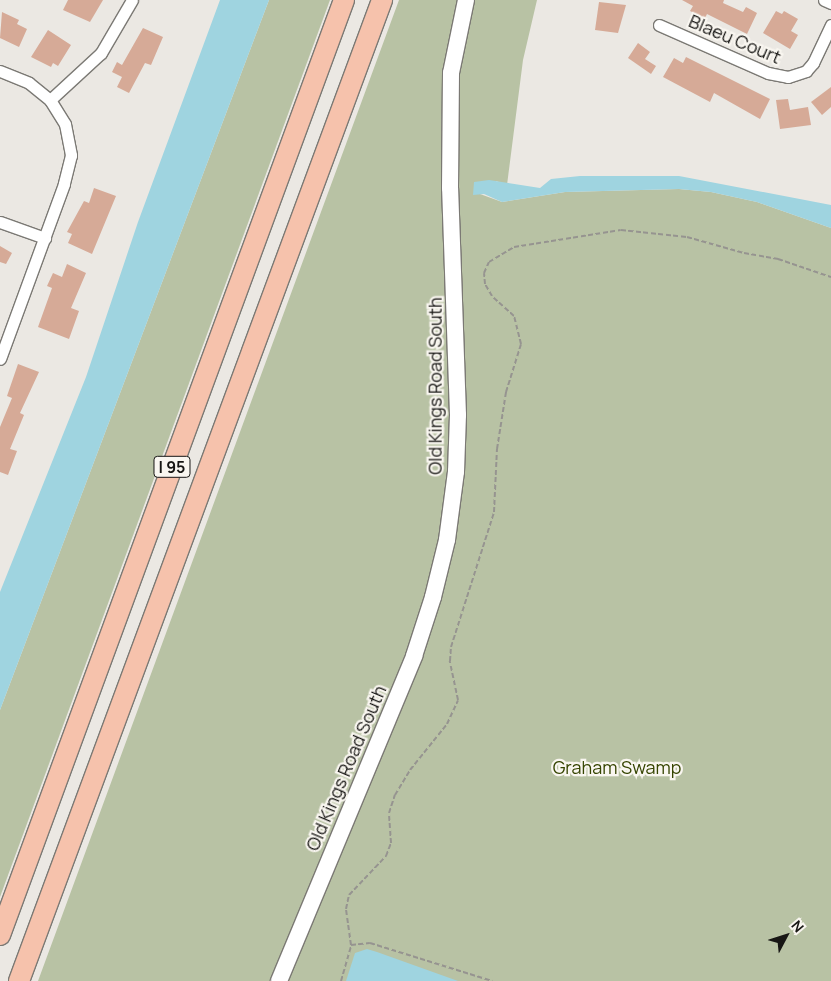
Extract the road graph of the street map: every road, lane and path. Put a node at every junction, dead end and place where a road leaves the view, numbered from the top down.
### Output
1 (132, 0) edge
2 (344, 0) edge
3 (382, 0) edge
4 (466, 0) edge
5 (824, 0) edge
6 (831, 3) edge
7 (659, 25) dead end
8 (831, 25) edge
9 (0, 71) edge
10 (50, 100) junction
11 (0, 222) edge
12 (45, 238) junction
13 (831, 277) edge
14 (0, 360) edge
15 (0, 934) edge
16 (351, 945) junction
17 (19, 981) edge
18 (279, 981) edge
19 (341, 981) edge
20 (492, 981) edge

1 - 10 street
2 - 15 highway, I 95
3 - 17 highway, I 95
4 - 18 street, Old Kings Road South
5 - 6 street
7 - 8 street, Blaeu Court
9 - 10 street
10 - 12 street
11 - 12 street
12 - 14 street
13 - 16 path
16 - 19 path
16 - 20 path

